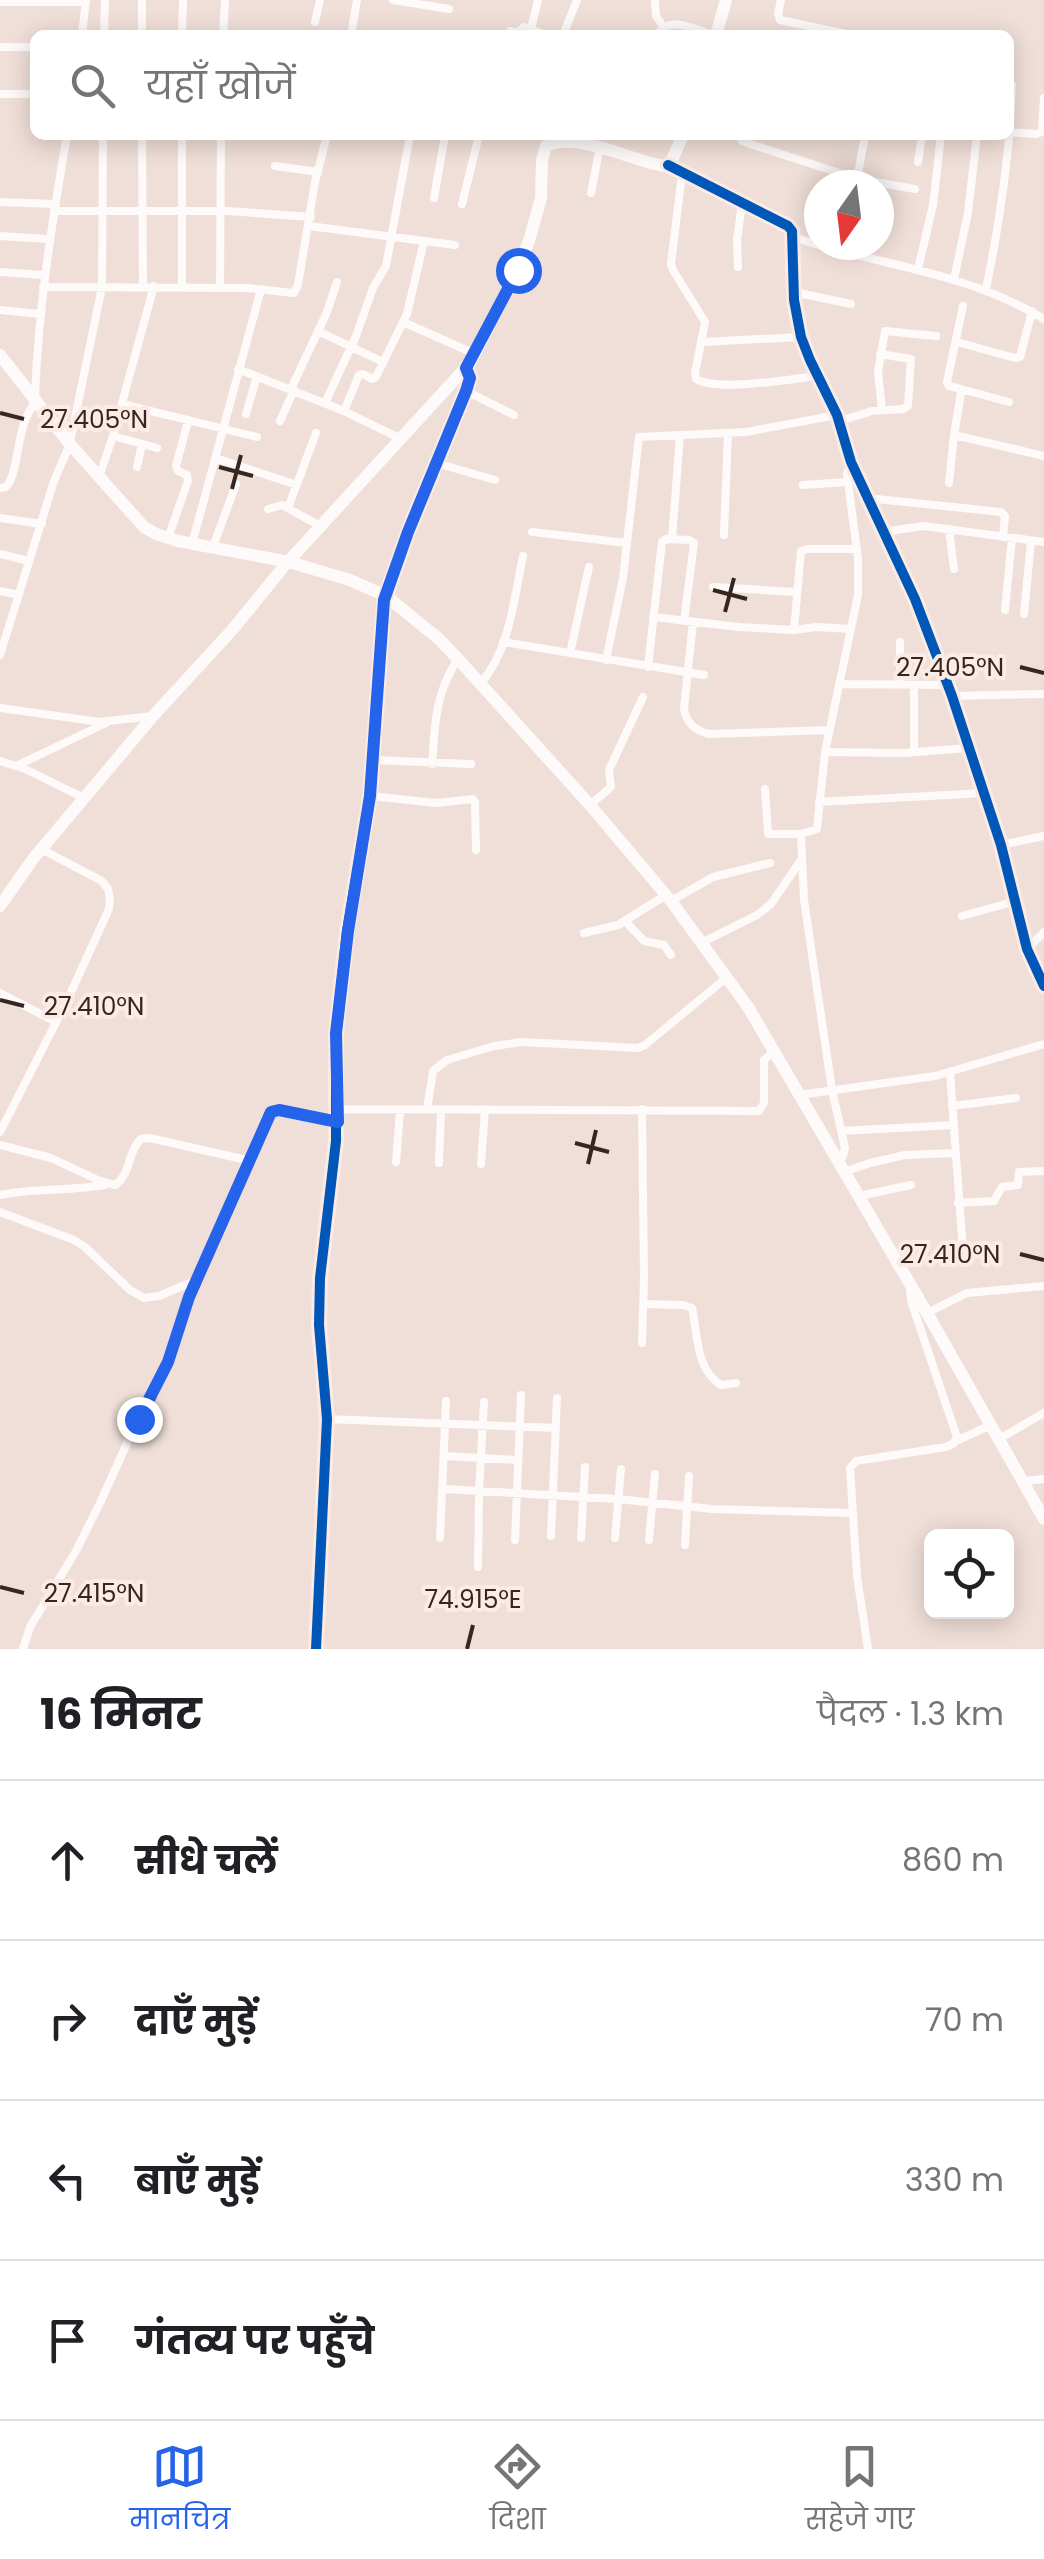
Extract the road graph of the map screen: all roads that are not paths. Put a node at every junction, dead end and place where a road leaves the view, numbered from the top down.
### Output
1 (104, 0) edge
2 (142, 0) edge
3 (182, 0) edge
4 (226, 0) edge
5 (320, 0) edge
6 (357, 0) edge
7 (393, 0) edge
8 (538, 0) edge
9 (577, 0) edge
10 (655, 0) edge
11 (726, 0) edge
12 (781, 0) edge
13 (86, 1) edge
14 (0, 2) edge
15 (449, 8) dead end
16 (315, 22) dead end
17 (663, 26) junction
18 (531, 28) junction
19 (83, 30) edge
20 (104, 30) edge
21 (142, 30) edge
22 (182, 30) edge
23 (224, 30) edge
24 (352, 30) edge
25 (520, 30) edge
26 (535, 30) edge
27 (565, 30) edge
28 (660, 30) edge
29 (696, 30) edge
30 (717, 30) edge
31 (827, 30) edge
32 (30, 47) edge
33 (0, 48) edge
34 (0, 94) edge
35 (30, 94) edge
36 (1044, 98) edge
37 (1014, 132) edge
38 (65, 140) edge
39 (104, 140) edge
40 (142, 140) edge
41 (182, 140) edge
42 (221, 140) edge
43 (325, 140) edge
44 (409, 140) edge
45 (444, 140) edge
46 (478, 140) edge
47 (546, 140) edge
48 (680, 140) edge
49 (742, 140) edge
50 (864, 140) edge
51 (921, 140) edge
52 (940, 140) edge
53 (976, 140) edge
54 (1009, 140) edge
55 (600, 147) junction
56 (918, 162) dead end
57 (668, 165) junction
58 (275, 166) dead end
59 (823, 170) edge
60 (859, 170) edge
61 (318, 172) junction
62 (682, 174) junction
63 (894, 186) edge
64 (915, 188) dead end
65 (592, 193) dead end
66 (434, 198) dead end
67 (0, 202) edge
68 (462, 204) dead end
69 (742, 204) junction
70 (54, 208) junction
71 (104, 210) junction
72 (142, 210) junction
73 (181, 210) junction
74 (222, 211) junction
75 (310, 221) junction
76 (0, 236) edge
77 (392, 236) junction
78 (793, 237) junction
79 (49, 239) junction
80 (804, 240) edge
81 (424, 241) junction
82 (455, 246) dead end
83 (883, 260) edge
84 (738, 267) dead end
85 (918, 270) junction
86 (0, 272) edge
87 (44, 275) junction
88 (954, 279) junction
89 (337, 282) dead end
90 (143, 286) junction
91 (154, 286) junction
92 (182, 286) junction
93 (42, 287) junction
94 (102, 287) junction
95 (220, 288) junction
96 (262, 289) junction
97 (986, 289) junction
98 (794, 292) junction
99 (851, 304) dead end
100 (963, 306) dead end
101 (0, 310) edge
102 (1032, 311) junction
103 (40, 314) junction
104 (1044, 319) edge
105 (404, 322) junction
106 (318, 331) junction
107 (936, 336) dead end
108 (801, 337) junction
109 (702, 342) junction
110 (957, 342) junction
111 (351, 346) junction
112 (475, 354) junction
113 (880, 354) junction
114 (0, 356) edge
115 (383, 362) junction
116 (0, 367) edge
117 (238, 368) junction
118 (466, 368) junction
119 (257, 376) junction
120 (817, 376) junction
121 (448, 388) junction
122 (292, 389) junction
123 (960, 389) junction
124 (465, 395) junction
125 (1009, 402) dead end
126 (325, 403) junction
127 (33, 404) junction
128 (122, 404) junction
129 (882, 410) junction
130 (344, 411) junction
131 (246, 414) dead end
132 (514, 415) dead end
133 (838, 418) junction
134 (188, 421) junction
135 (280, 421) dead end
136 (223, 430) junction
137 (316, 433) dead end
138 (728, 433) junction
139 (954, 434) junction
140 (113, 436) junction
141 (680, 436) junction
142 (257, 438) dead end
143 (401, 440) junction
144 (142, 444) junction
145 (68, 447) junction
146 (157, 448) dead end
147 (1044, 456) edge
148 (215, 458) junction
149 (851, 462) junction
150 (436, 463) junction
151 (137, 467) dead end
152 (98, 478) junction
153 (495, 480) dead end
154 (848, 482) junction
155 (236, 484) dead end
156 (803, 484) dead end
157 (949, 484) dead end
158 (297, 486) junction
159 (0, 488) edge
160 (867, 498) junction
161 (288, 508) junction
162 (268, 509) dead end
163 (0, 518) edge
164 (42, 524) junction
165 (322, 526) junction
166 (949, 529) junction
167 (532, 532) dead end
168 (883, 532) junction
169 (724, 535) dead end
170 (168, 538) junction
171 (672, 538) junction
172 (1008, 538) junction
173 (1032, 541) junction
174 (1044, 542) edge
175 (627, 543) junction
176 (192, 544) junction
177 (214, 548) junction
178 (858, 549) junction
179 (0, 554) edge
180 (523, 556) dead end
181 (30, 561) junction
182 (287, 564) junction
183 (589, 567) dead end
184 (954, 569) dead end
185 (712, 587) dead end
186 (0, 591) edge
187 (797, 592) junction
188 (19, 596) junction
189 (389, 601) junction
190 (1005, 610) dead end
191 (1024, 614) dead end
192 (653, 617) junction
193 (688, 622) junction
194 (851, 629) junction
195 (794, 630) junction
196 (503, 642) junction
197 (900, 642) dead end
198 (570, 654) junction
199 (0, 655) edge
200 (458, 659) junction
201 (606, 660) junction
202 (648, 667) junction
203 (688, 674) junction
204 (704, 675) dead end
205 (481, 683) junction
206 (839, 684) junction
207 (900, 684) junction
208 (914, 685) junction
209 (947, 685) junction
210 (1044, 694) edge
211 (952, 696) junction
212 (643, 697) dead end
213 (0, 708) edge
214 (154, 716) junction
215 (110, 722) junction
216 (830, 730) junction
217 (968, 748) junction
218 (825, 752) junction
219 (914, 752) junction
220 (372, 760) junction
221 (0, 761) edge
222 (432, 764) junction
223 (471, 764) dead end
224 (16, 766) junction
225 (764, 789) dead end
226 (982, 792) junction
227 (370, 796) junction
228 (84, 798) junction
229 (819, 802) junction
230 (590, 805) junction
231 (801, 834) junction
232 (1044, 836) edge
233 (1001, 845) junction
234 (41, 849) junction
235 (476, 850) dead end
236 (801, 860) junction
237 (770, 862) dead end
238 (668, 898) junction
239 (1016, 901) junction
240 (0, 906) edge
241 (962, 916) dead end
242 (625, 921) junction
243 (1044, 932) edge
244 (584, 934) dead end
245 (701, 944) junction
246 (1026, 949) junction
247 (672, 955) dead end
248 (1040, 970) edge
249 (726, 978) junction
250 (1044, 986) edge
251 (0, 993) edge
252 (56, 1022) junction
253 (1044, 1044) edge
254 (774, 1051) junction
255 (950, 1072) junction
256 (832, 1090) junction
257 (799, 1095) junction
258 (1016, 1098) dead end
259 (952, 1106) junction
260 (337, 1109) junction
261 (427, 1109) junction
262 (484, 1109) junction
263 (642, 1109) junction
264 (400, 1110) junction
265 (441, 1110) junction
266 (338, 1122) junction
267 (954, 1125) junction
268 (841, 1131) junction
269 (0, 1132) edge
270 (0, 1145) edge
271 (955, 1152) junction
272 (251, 1161) junction
273 (396, 1162) dead end
274 (440, 1163) dead end
275 (481, 1164) dead end
276 (841, 1167) junction
277 (1044, 1171) edge
278 (110, 1184) junction
279 (911, 1185) dead end
280 (0, 1194) edge
281 (859, 1196) junction
282 (958, 1203) junction
283 (0, 1212) edge
284 (964, 1252) dead end
285 (196, 1280) junction
286 (911, 1285) junction
287 (1044, 1286) edge
288 (644, 1304) junction
289 (927, 1313) junction
290 (642, 1343) dead end
291 (736, 1382) dead end
292 (521, 1396) dead end
293 (557, 1398) dead end
294 (446, 1401) dead end
295 (484, 1402) dead end
296 (1044, 1413) edge
297 (327, 1419) junction
298 (445, 1423) junction
299 (482, 1426) junction
300 (520, 1426) junction
301 (991, 1426) junction
302 (556, 1428) junction
303 (998, 1439) junction
304 (956, 1441) junction
305 (444, 1456) junction
306 (481, 1458) junction
307 (518, 1460) junction
308 (585, 1467) dead end
309 (621, 1469) dead end
310 (655, 1474) dead end
311 (690, 1476) dead end
312 (1044, 1479) edge
313 (1022, 1481) junction
314 (444, 1490) junction
315 (479, 1492) junction
316 (517, 1493) junction
317 (553, 1495) junction
318 (583, 1496) junction
319 (618, 1499) junction
320 (652, 1502) junction
321 (688, 1506) junction
322 (852, 1513) junction
323 (1044, 1519) edge
324 (551, 1536) dead end
325 (440, 1538) dead end
326 (581, 1538) dead end
327 (615, 1538) dead end
328 (516, 1540) dead end
329 (649, 1540) dead end
330 (685, 1546) dead end
331 (478, 1567) dead end
332 (23, 1649) edge
333 (316, 1649) edge
334 (868, 1649) edge

1 - 20 street
2 - 21 street
3 - 22 street
4 - 23 street
5 - 16 street
6 - 24 street
7 - 15 street
8 - 18 street
9 - 27 street
10 - 17 street
11 - 30 main road
12 - 31 street
13 - 14 street
13 - 19 street
17 - 28 street
17 - 29 street
18 - 25 street
18 - 26 street
32 - 33 street
34 - 35 street
36 - 37 street
38 - 70 street
39 - 71 street
40 - 72 street
41 - 73 street
42 - 74 street
43 - 61 street
44 - 77 street
45 - 66 street
46 - 68 street
47 - 55 main road
47 - 112 main road
48 - 57 main road
49 - 59 street
50 - 60 street
51 - 56 street
52 - 85 street
53 - 88 street
54 - 97 street
55 - 57 main road
55 - 65 street
57 - 62 street
58 - 61 street
61 - 75 street
62 - 69 street
62 - 109 street
63 - 64 street
67 - 70 street
69 - 78 street
69 - 84 street
70 - 71 street
70 - 79 street
71 - 72 street
71 - 94 street
72 - 73 street
72 - 90 street
73 - 74 street
73 - 92 street
74 - 75 street
74 - 95 street
75 - 77 street
75 - 96 street
76 - 79 street
77 - 81 street
77 - 111 street
78 - 80 street
78 - 98 street
79 - 87 street
81 - 82 street
81 - 105 street
83 - 85 street
85 - 88 street
86 - 87 street
87 - 93 street
88 - 97 street
89 - 106 street
90 - 91 street
90 - 94 street
91 - 92 street
91 - 128 street
92 - 95 street
93 - 94 street
93 - 103 street
94 - 145 street
95 - 96 street
96 - 117 street
97 - 102 street
98 - 99 street
98 - 108 street
100 - 110 street
101 - 103 street
102 - 104 street
102 - 110 street
103 - 127 street
105 - 112 street
105 - 115 street
106 - 111 street
106 - 122 street
107 - 113 street
108 - 109 street
108 - 120 street
109 - 120 street
110 - 123 street
111 - 115 street
111 - 126 street
112 - 118 main road
113 - 129 street
113 - 129 street
114 - 127 main road
115 - 130 street
116 - 127 main road
117 - 119 street
117 - 136 street
118 - 121 main road
118 - 124 street
119 - 122 street
119 - 131 street
120 - 133 street
121 - 124 main road
121 - 143 main road
122 - 126 street
122 - 135 street
123 - 125 street
123 - 139 street
124 - 132 street
124 - 150 street
126 - 130 street
127 - 145 main road
127 - 159 street
128 - 134 street
128 - 140 street
129 - 133 street
130 - 143 street
133 - 138 street
133 - 149 street
134 - 136 street
134 - 170 street
136 - 142 street
136 - 148 street
137 - 158 street
138 - 141 street
138 - 169 street
139 - 147 street
139 - 157 street
140 - 144 street
140 - 152 street
141 - 171 street
141 - 175 street
143 - 165 main road
144 - 146 street
144 - 151 street
145 - 152 main road
145 - 164 street
145 - 182 main road
148 - 158 street
148 - 176 street
149 - 154 street
149 - 160 street
150 - 153 street
150 - 189 street
152 - 170 main road
154 - 156 street
154 - 178 street
155 - 177 street
158 - 161 street
160 - 168 street
160 - 172 street
161 - 162 street
161 - 165 street
163 - 164 street
164 - 181 street
165 - 182 main road
166 - 168 street
166 - 172 street
166 - 184 street
167 - 175 street
168 - 209 street
170 - 176 main road
171 - 192 street
171 - 193 street
172 - 173 street
172 - 190 street
173 - 174 street
173 - 191 street
175 - 201 street
176 - 177 main road
177 - 182 main road
178 - 187 street
178 - 194 street
179 - 181 street
180 - 196 street
181 - 188 street
182 - 189 main road
182 - 214 main road
183 - 198 street
185 - 187 street
186 - 188 street
187 - 195 street
188 - 199 street
189 - 200 main road
189 - 220 street
192 - 193 street
192 - 202 street
193 - 195 street
193 - 203 street
194 - 195 street
194 - 206 street
196 - 198 street
196 - 205 street
197 - 207 street
198 - 201 street
200 - 205 main road
200 - 222 street
201 - 202 street
202 - 203 street
203 - 204 street
203 - 216 street
205 - 230 main road
206 - 207 street
206 - 216 street
207 - 208 street
208 - 209 street
208 - 219 street
209 - 211 street
210 - 211 street
211 - 217 street
212 - 230 street
213 - 215 street
214 - 215 street
214 - 228 main road
215 - 224 street
216 - 218 street
217 - 219 street
217 - 226 street
218 - 219 street
218 - 229 street
220 - 222 street
220 - 227 street
221 - 224 street
222 - 223 street
224 - 228 street
225 - 231 street
226 - 229 street
226 - 233 street
227 - 235 street
227 - 260 street
228 - 234 main road
229 - 231 street
230 - 238 main road
231 - 236 street
232 - 233 street
233 - 239 street
234 - 240 main road
234 - 252 street
236 - 245 street
236 - 256 street
237 - 238 street
238 - 242 street
238 - 245 main road
239 - 241 street
239 - 246 street
242 - 244 street
242 - 247 street
243 - 246 street
245 - 249 main road
246 - 248 street
248 - 250 street
249 - 254 main road
249 - 261 street
251 - 252 street
252 - 269 street
253 - 255 street
254 - 257 main road
254 - 263 street
255 - 256 street
255 - 259 street
256 - 257 street
256 - 268 street
257 - 276 main road
258 - 259 street
259 - 267 street
260 - 264 street
260 - 266 street
261 - 264 street
261 - 265 street
262 - 263 street
262 - 265 street
262 - 275 street
263 - 288 street
264 - 273 street
265 - 274 street
266 - 272 street
266 - 297 street
267 - 268 street
267 - 271 street
268 - 276 street
270 - 278 street
271 - 276 street
271 - 282 street
272 - 278 street
272 - 285 street
276 - 281 main road
277 - 282 street
278 - 280 street
279 - 281 street
281 - 286 main road
282 - 284 street
283 - 285 street
285 - 332 street
286 - 289 main road
286 - 304 street
287 - 289 street
288 - 290 street
288 - 291 street
289 - 301 main road
292 - 300 street
293 - 302 street
294 - 298 street
295 - 299 street
296 - 303 street
297 - 298 street
297 - 333 street
298 - 299 street
298 - 305 street
299 - 300 street
299 - 306 street
300 - 302 street
300 - 307 street
301 - 303 main road
301 - 304 street
302 - 317 street
303 - 313 main road
304 - 322 street
305 - 306 street
305 - 314 street
306 - 307 street
306 - 315 street
307 - 316 street
308 - 318 street
309 - 319 street
310 - 320 street
311 - 321 street
312 - 313 street
313 - 323 main road
314 - 315 street
314 - 325 street
315 - 316 street
315 - 331 street
316 - 317 street
316 - 328 street
317 - 318 street
317 - 324 street
318 - 319 street
318 - 326 street
319 - 320 street
319 - 327 street
320 - 321 street
320 - 329 street
321 - 322 street
321 - 330 street
322 - 334 street

